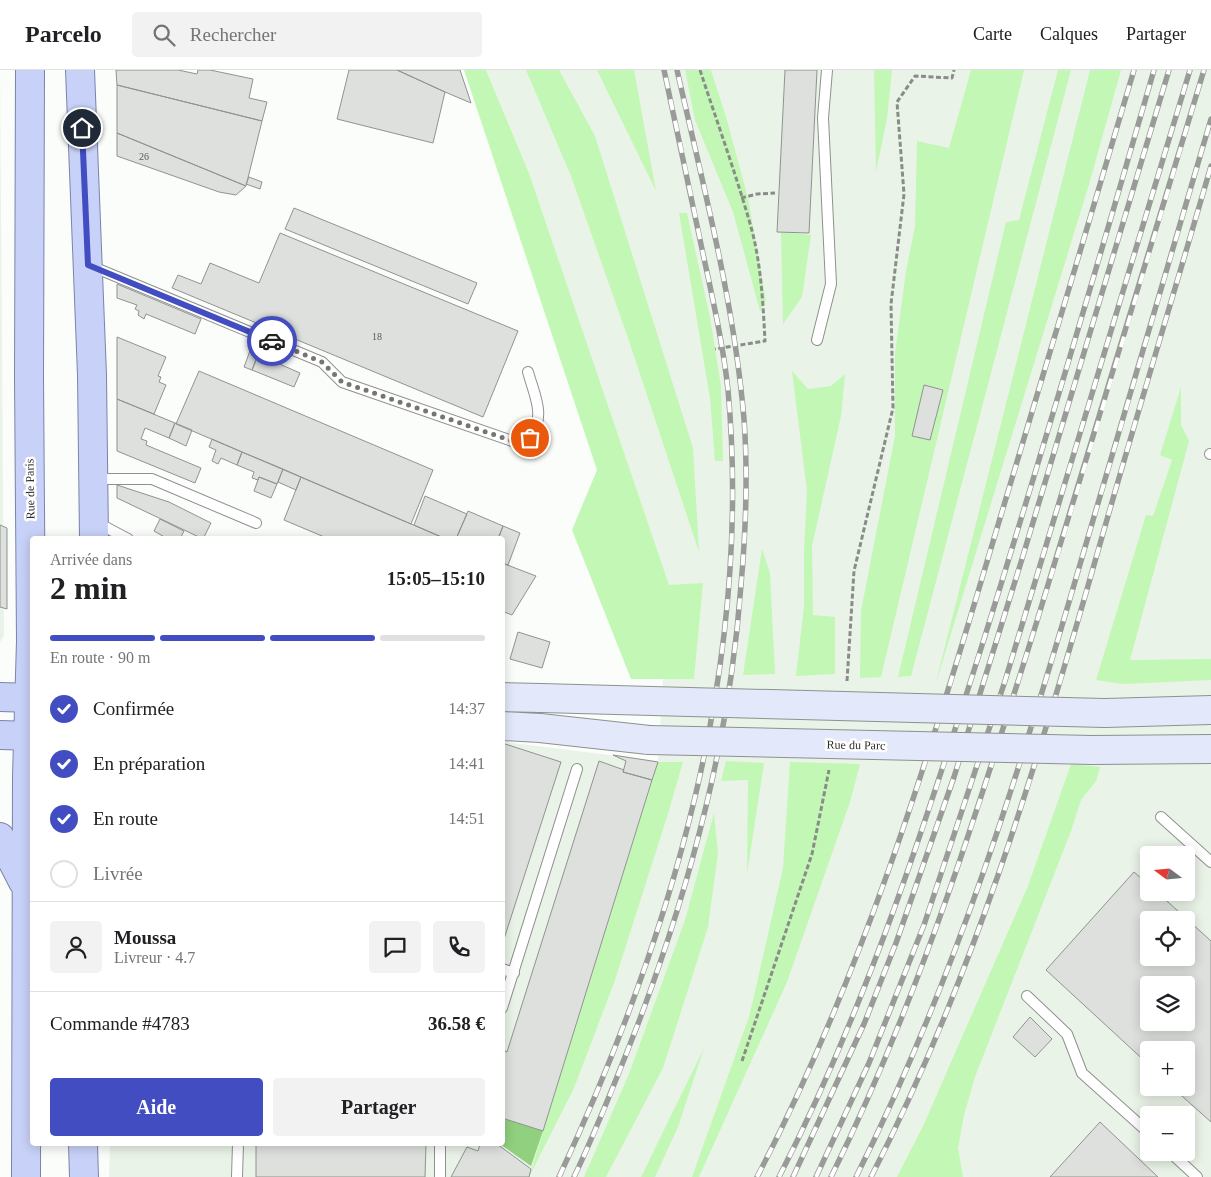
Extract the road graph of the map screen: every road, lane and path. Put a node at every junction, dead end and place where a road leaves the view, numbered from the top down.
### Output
1 (30, 70) edge
2 (80, 70) edge
3 (700, 70) edge
4 (827, 70) edge
5 (954, 70) edge
6 (775, 192) dead end
7 (741, 198) junction
8 (88, 265) junction
9 (817, 340) dead end
10 (715, 349) dead end
11 (528, 372) dead end
12 (93, 479) junction
13 (256, 523) dead end
14 (94, 534) edge
15 (108, 536) edge
16 (30, 553) edge
17 (846, 690) dead end
18 (0, 697) edge
19 (505, 697) edge
20 (30, 698) edge
21 (1211, 710) edge
22 (505, 726) edge
23 (0, 735) edge
24 (30, 736) edge
25 (1211, 748) edge
26 (830, 767) dead end
27 (577, 769) dead end
28 (1161, 818) dead end
29 (0, 837) edge
30 (1211, 862) edge
31 (26, 889) junction
32 (505, 970) edge
33 (514, 973) junction
34 (1027, 996) dead end
35 (505, 999) edge
36 (742, 1061) dead end
37 (1140, 1125) edge
38 (84, 1146) edge
39 (238, 1146) edge
40 (440, 1146) edge
41 (1180, 1161) edge
42 (26, 1177) edge
43 (84, 1177) edge
44 (237, 1177) edge
45 (440, 1177) edge
46 (1197, 1177) edge

1 - 16 main road, Rue de Paris
2 - 8 main road
3 - 7 path
4 - 9 lane
5 - 17 path
6 - 7 path
7 - 10 path
8 - 11 lane
8 - 12 main road
12 - 13 lane
12 - 14 main road
14 - 15 lane
18 - 20 main road
19 - 21 main road, bridge
22 - 25 main road, Rue du Parc, bridge
23 - 24 main road
24 - 31 main road, Rue de Paris
26 - 36 path
27 - 33 lane
28 - 30 lane
29 - 31 main road
31 - 42 main road, Rue de Paris
32 - 33 lane
33 - 35 lane
34 - 37 lane
38 - 43 main road
39 - 44 lane
40 - 45 lane
41 - 46 lane

